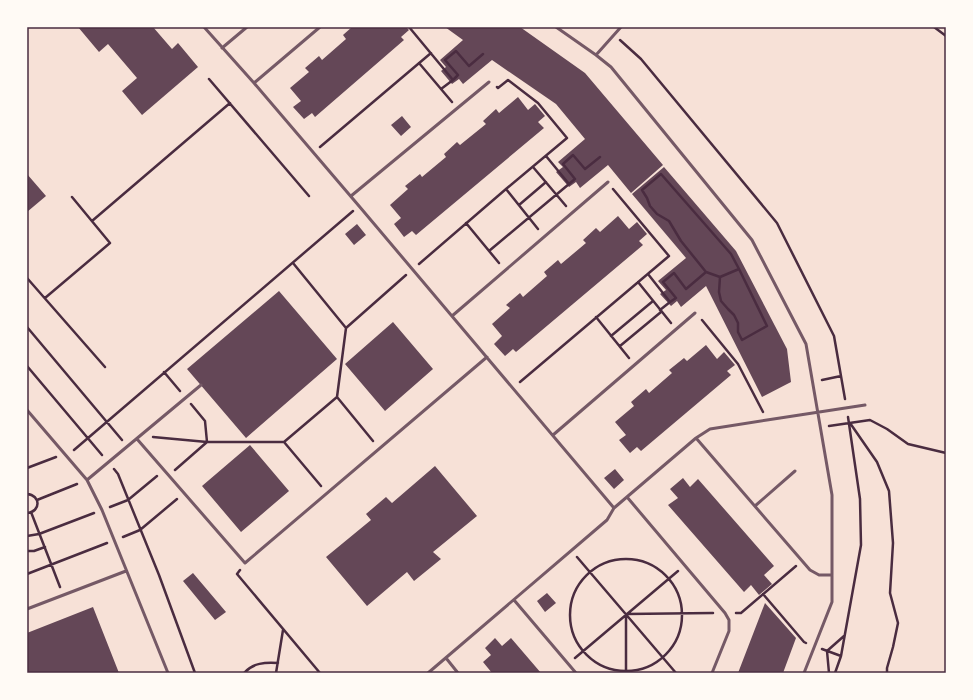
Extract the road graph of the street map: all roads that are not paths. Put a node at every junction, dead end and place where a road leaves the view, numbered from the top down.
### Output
1 (204, 27) edge
2 (247, 27) edge
3 (320, 27) edge
4 (556, 27) edge
5 (621, 27) edge
6 (222, 48) junction
7 (596, 55) junction
8 (489, 82) road end
9 (254, 83) junction
10 (608, 182) road end
11 (351, 196) junction
12 (695, 313) road end
13 (452, 316) junction
14 (487, 357) junction
15 (201, 385) dead end
16 (865, 405) dead end
17 (27, 410) edge
18 (818, 412) junction
19 (553, 435) junction
20 (696, 438) junction
21 (137, 439) junction
22 (795, 471) dead end
23 (87, 480) junction
24 (627, 497) junction
25 (754, 506) junction
26 (614, 508) junction
27 (126, 570) junction
28 (832, 575) junction
29 (514, 600) junction
30 (27, 609) edge
31 (446, 658) junction
32 (168, 673) edge
33 (428, 673) edge
34 (458, 673) edge
35 (576, 673) edge
36 (712, 673) edge
37 (804, 673) edge

1 - 6 lane
2 - 6 lane
3 - 9 lane
4 - 7 lane
5 - 7 lane
6 - 9 lane
7 - 18 lane
8 - 11 lane
9 - 11 lane
10 - 13 lane
11 - 13 lane
12 - 19 lane
13 - 14 lane
14 - 19 lane
14 - 21 lane
15 - 21 lane
16 - 18 lane
17 - 23 lane
18 - 20 lane
18 - 28 lane
19 - 26 lane
20 - 24 lane
20 - 25 lane
21 - 23 lane
22 - 25 lane
23 - 27 lane
24 - 26 lane
24 - 36 lane
25 - 28 lane
26 - 29 lane
27 - 30 lane
27 - 32 lane
28 - 37 lane
29 - 31 lane
29 - 35 lane
31 - 33 lane
31 - 34 lane

